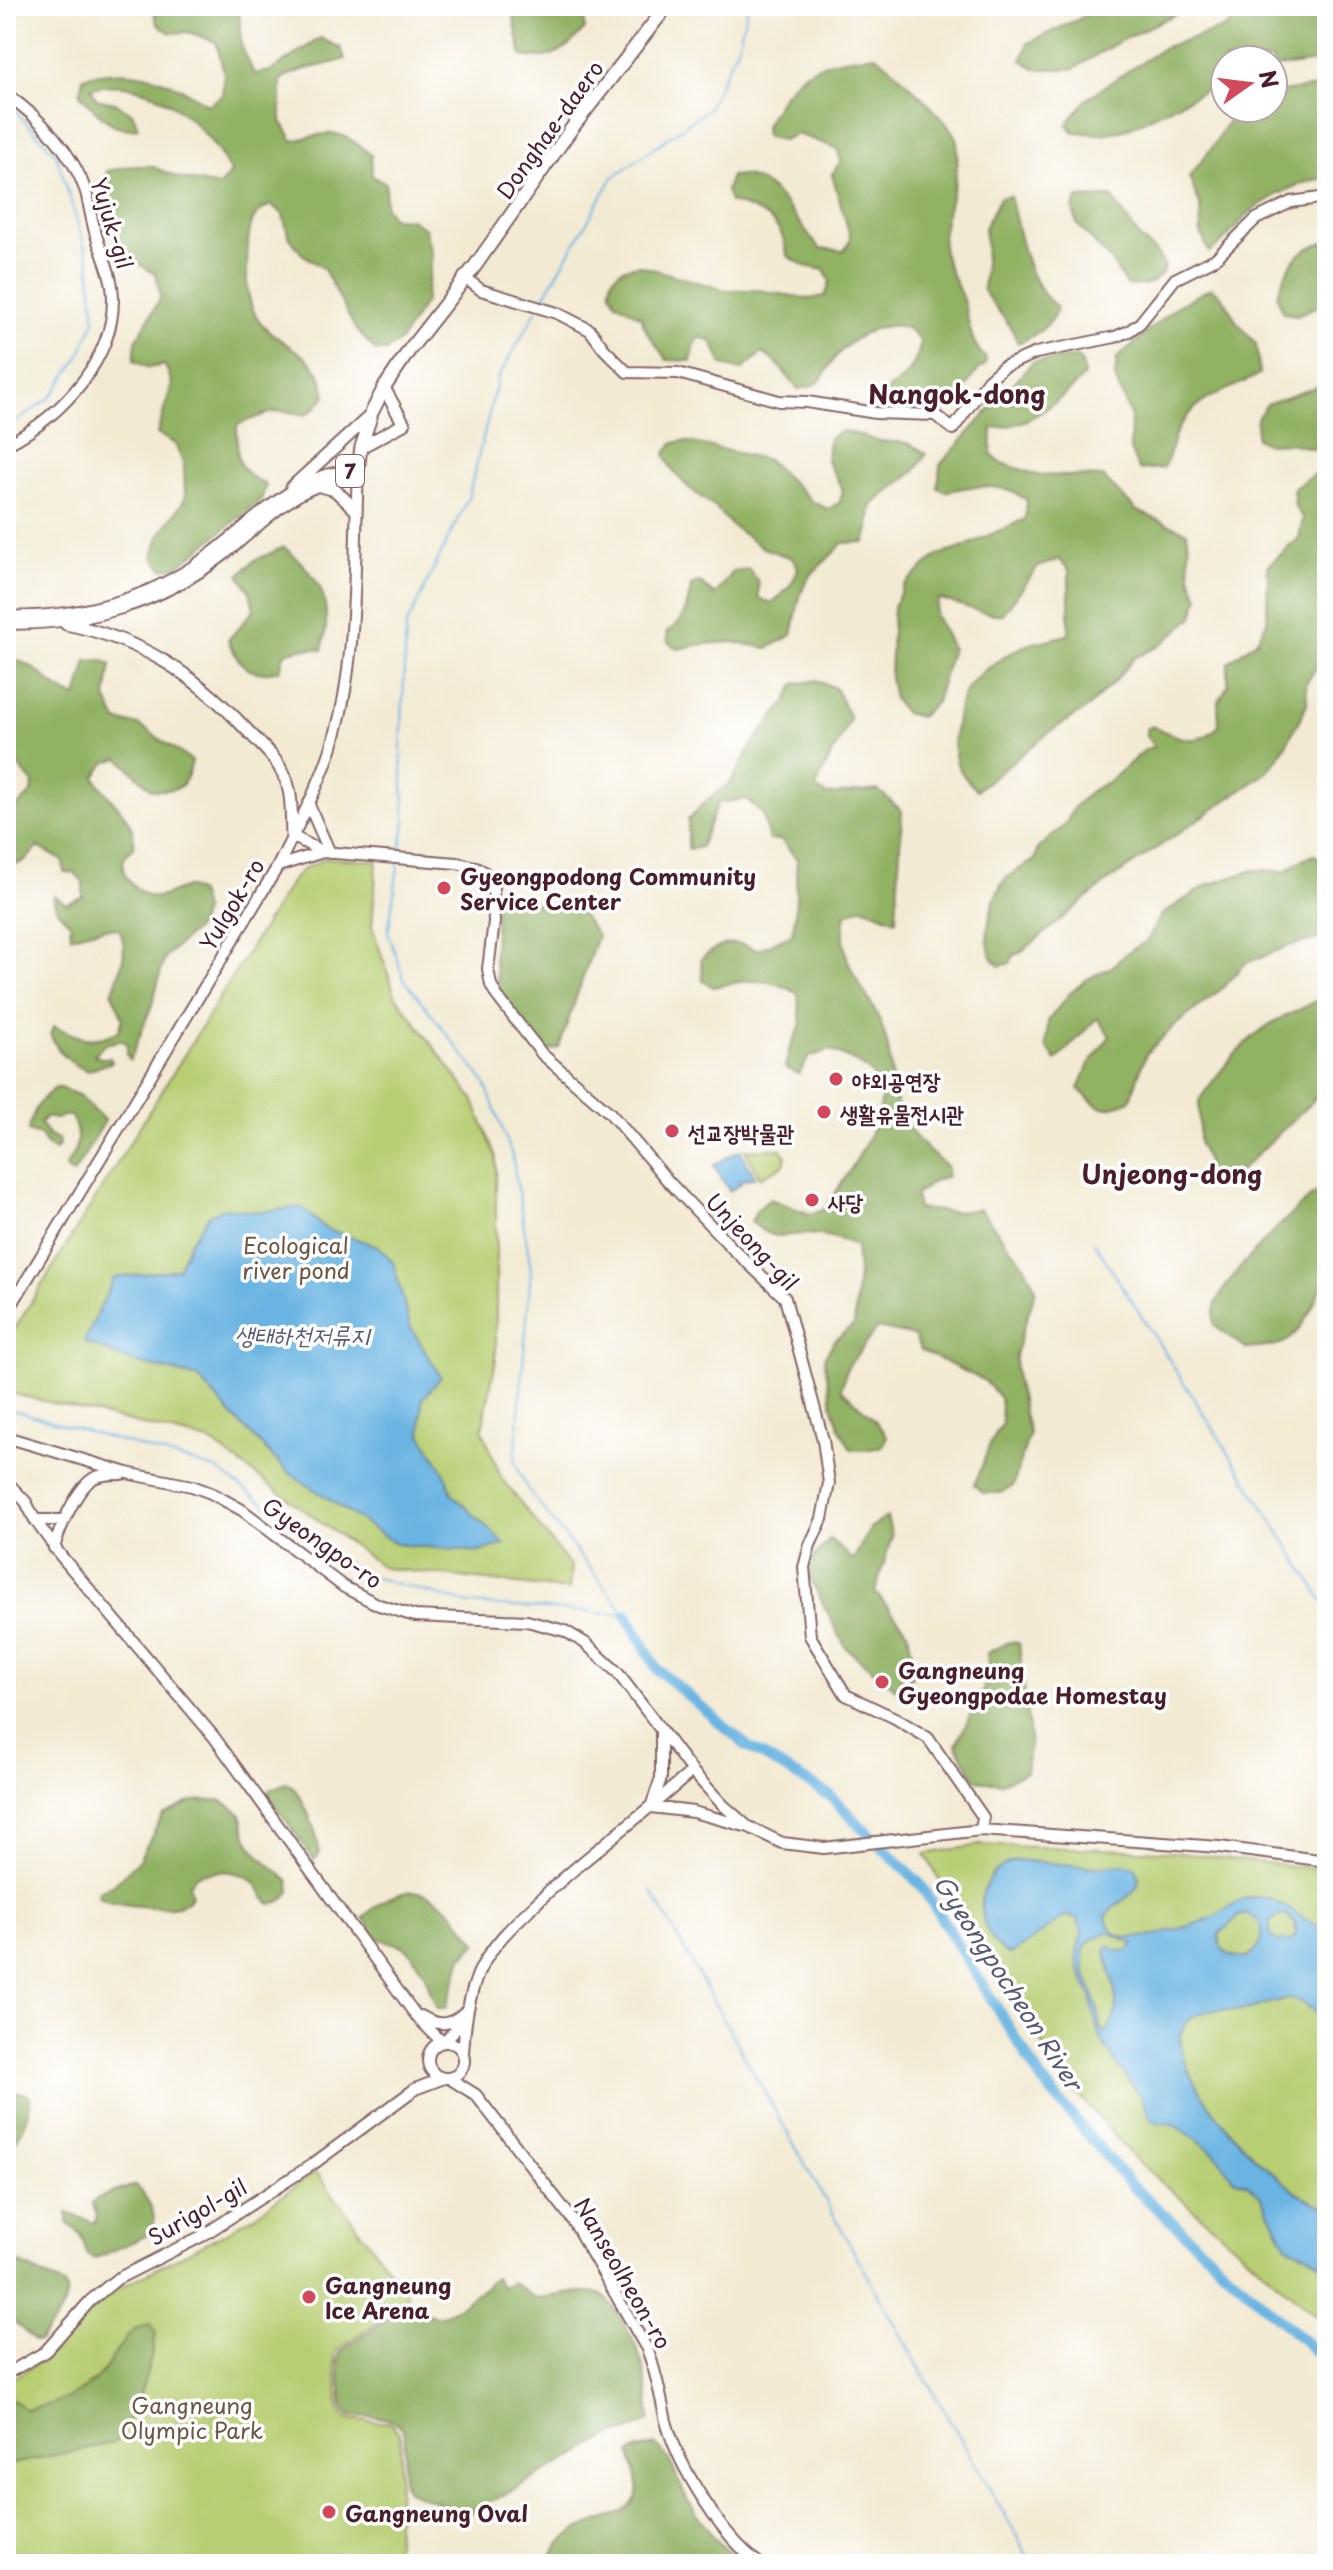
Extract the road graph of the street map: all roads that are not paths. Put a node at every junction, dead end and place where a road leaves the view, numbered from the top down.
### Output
1 (656, 6) edge
2 (667, 6) edge
3 (6, 94) edge
4 (1327, 197) edge
5 (464, 277) junction
6 (384, 388) junction
7 (372, 414) junction
8 (6, 445) edge
9 (361, 447) junction
10 (355, 471) junction
11 (315, 486) junction
12 (270, 508) junction
13 (356, 510) junction
14 (6, 617) edge
15 (53, 622) junction
16 (6, 623) edge
17 (309, 805) junction
18 (292, 836) junction
19 (327, 853) junction
20 (278, 866) junction
21 (6, 1314) edge
22 (7, 1436) edge
23 (131, 1474) junction
24 (6, 1481) edge
25 (35, 1520) junction
26 (65, 1520) junction
27 (54, 1548) junction
28 (661, 1729) junction
29 (692, 1771) junction
30 (651, 1807) junction
31 (747, 1826) junction
32 (981, 1830) junction
33 (1327, 1861) edge
34 (414, 2014) junction
35 (466, 2014) junction
36 (444, 2041) junction
37 (429, 2053) junction
38 (464, 2057) junction
39 (429, 2065) junction
40 (446, 2078) junction
41 (415, 2089) junction
42 (476, 2095) junction
43 (6, 2374) edge
44 (760, 2564) edge

1 - 5 highway, Donghae-daero / 7
2 - 5 highway, Donghae-daero / 7
3 - 8 street, Yujuk-gil
4 - 5 street
5 - 6 highway, Donghae-daero / 7
6 - 7 highway, Donghae-daero / 7
6 - 9 main road
7 - 9 main road, Donghae-daero / 7
7 - 12 main road, 7
9 - 10 main road, Donghae-daero / 7
10 - 11 main road, 7
10 - 12 main road, 7
10 - 13 street, Yulgok-ro
11 - 13 main road
11 - 15 main road, 7
12 - 14 main road, 7
13 - 17 street, Yulgok-ro
15 - 16 main road, 7
15 - 18 main road
17 - 18 street, Yulgok-ro
17 - 19 street
18 - 19 street, Unjeong-gil
18 - 20 street, Yulgok-ro
19 - 20 street
19 - 32 street, Unjeong-gil
20 - 21 street, Yulgok-ro
22 - 23 street, Gyeongpo-ro
23 - 26 street
23 - 28 street, Gyeongpo-ro
24 - 25 street
25 - 26 street
25 - 27 street
26 - 27 street
27 - 34 street
28 - 29 street, Gyeongpo-ro
28 - 30 street
29 - 30 street
29 - 31 street, Gyeongpo-ro
30 - 31 street
30 - 35 street
31 - 32 street, Gyeongpo-ro
32 - 33 street, Gyeongpo-ro
34 - 35 street
34 - 36 street
34 - 37 street
35 - 36 street
35 - 38 street
36 - 37 street
36 - 38 street
37 - 39 street
38 - 40 street
38 - 42 street, Nanseolheon-ro
39 - 40 street
39 - 41 street, Surigol-gil
40 - 41 street, Surigol-gil
40 - 42 street, Nanseolheon-ro
41 - 43 street, Surigol-gil
42 - 44 street, Nanseolheon-ro

